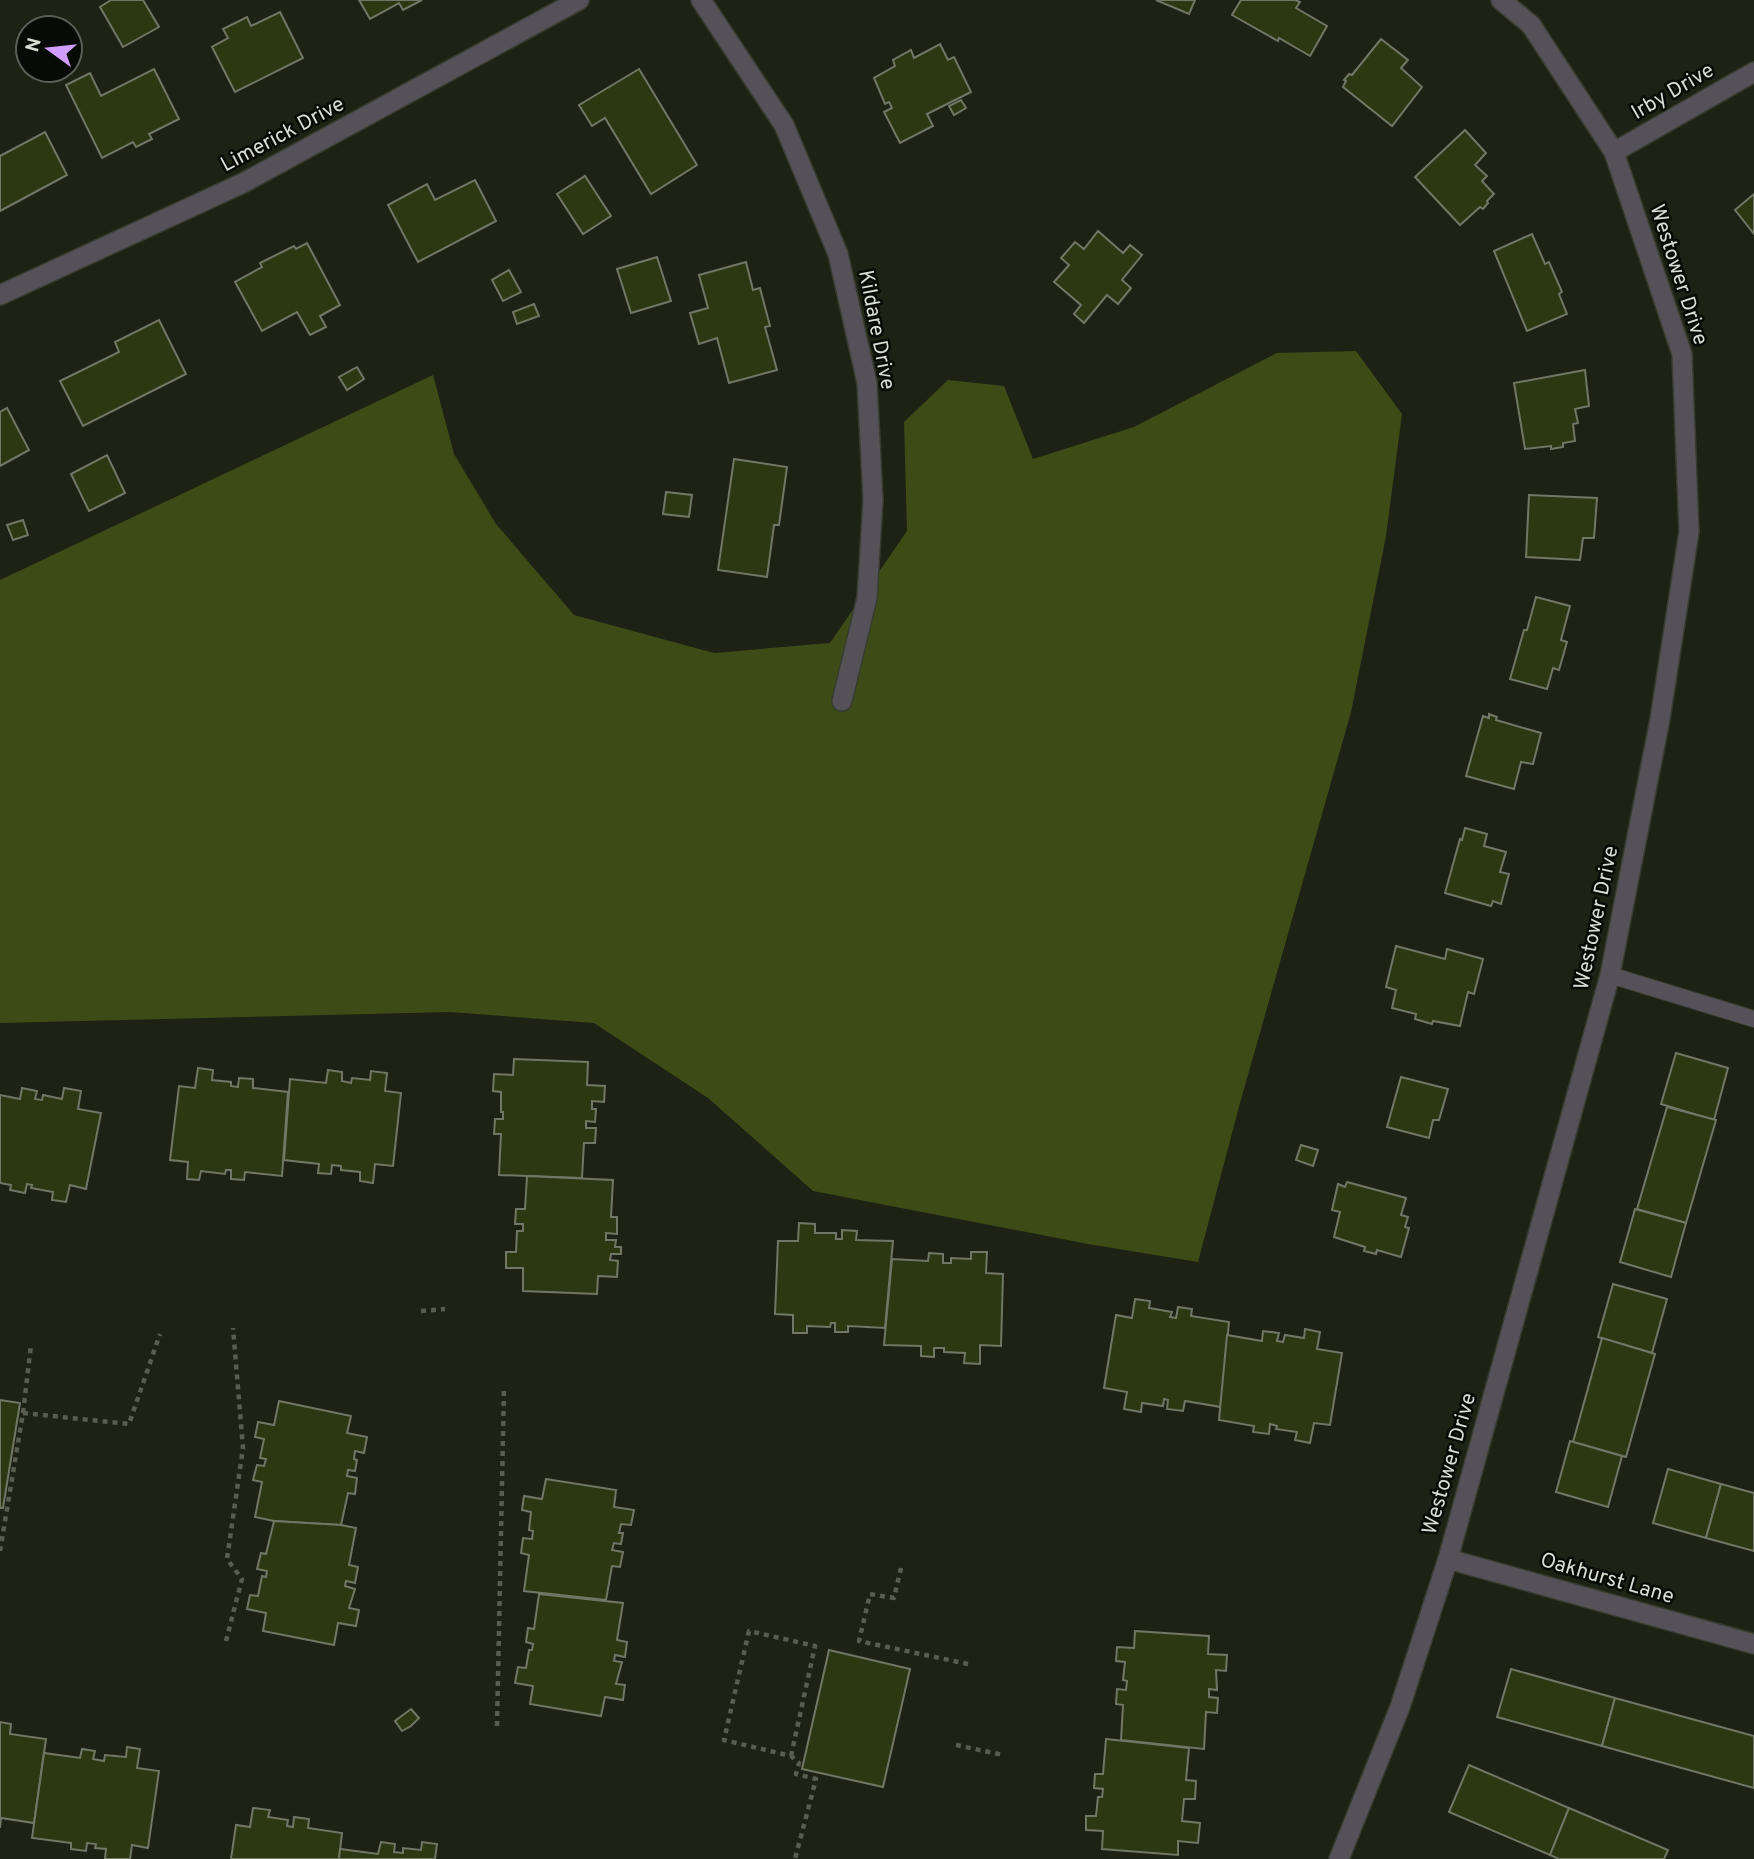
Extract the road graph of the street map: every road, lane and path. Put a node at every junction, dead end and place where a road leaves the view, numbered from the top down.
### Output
1 (579, 0) edge
2 (701, 0) edge
3 (1501, 0) edge
4 (1754, 72) edge
5 (1614, 152) junction
6 (0, 295) edge
7 (842, 701) dead end
8 (1610, 975) junction
9 (1754, 1019) edge
10 (445, 1310) dead end
11 (421, 1311) dead end
12 (233, 1328) dead end
13 (160, 1334) dead end
14 (31, 1345) dead end
15 (504, 1388) dead end
16 (23, 1413) junction
17 (0, 1551) edge
18 (1448, 1559) junction
19 (901, 1568) dead end
20 (226, 1641) dead end
21 (1754, 1644) edge
22 (968, 1664) dead end
23 (497, 1726) dead end
24 (956, 1745) dead end
25 (1003, 1755) dead end
26 (791, 1756) junction
27 (796, 1859) edge
28 (1339, 1859) edge

1 - 6 street, Limerick Drive
2 - 7 street, Kildare Drive
3 - 5 street, Westower Drive
4 - 5 street, Irby Drive
5 - 8 street, Westower Drive
8 - 9 lane
8 - 18 street, Westower Drive
10 - 11 path
12 - 20 path
13 - 16 path
14 - 16 path
15 - 23 path
16 - 17 path
18 - 21 street, Oakhurst Lane
18 - 28 street, Westower Drive
19 - 22 path
24 - 25 path
26 - 26 path
26 - 27 path

